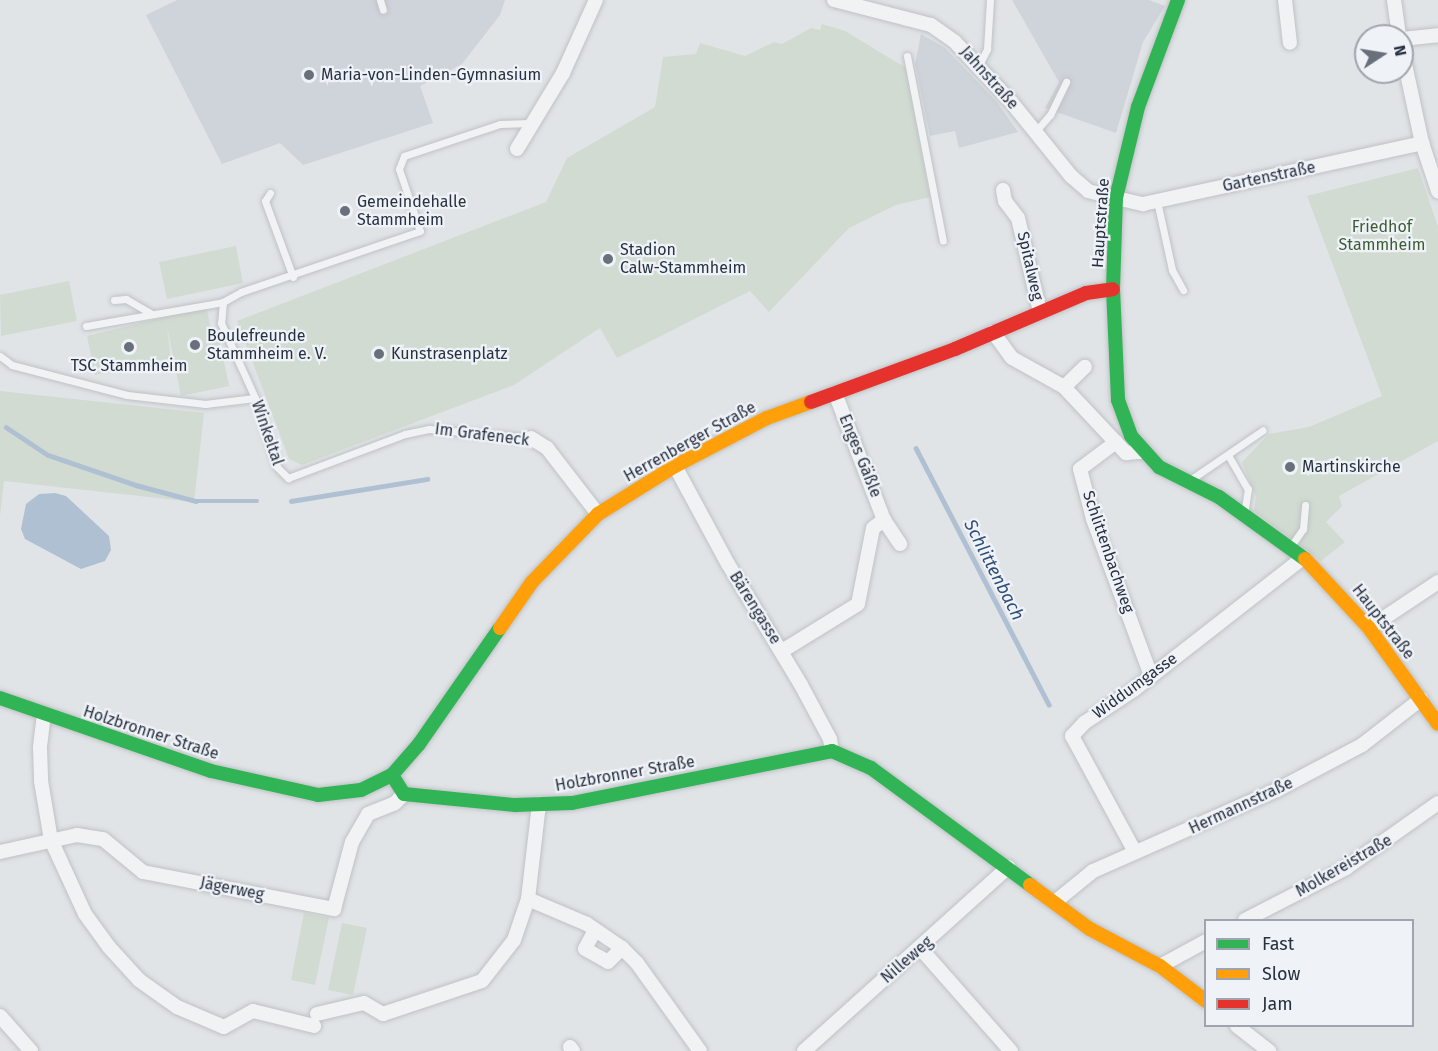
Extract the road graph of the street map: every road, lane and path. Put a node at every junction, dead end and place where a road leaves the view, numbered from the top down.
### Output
1 (380, 0) edge
2 (596, 0) edge
3 (834, 0) edge
4 (990, 0) edge
5 (1285, 0) edge
6 (1394, 0) edge
7 (1176, 1) edge
8 (383, 10) dead end
9 (1398, 24) edge
10 (1438, 35) edge
11 (1414, 37) edge
12 (1290, 43) dead end
13 (907, 56) dead end
14 (979, 65) junction
15 (1066, 82) dead end
16 (1409, 84) edge
17 (530, 123) junction
18 (1035, 132) junction
19 (1422, 143) junction
20 (517, 149) dead end
21 (1003, 190) dead end
22 (1438, 191) edge
23 (270, 193) dead end
24 (1116, 198) junction
25 (1156, 201) junction
26 (943, 241) dead end
27 (293, 277) junction
28 (1113, 289) junction
29 (1183, 290) dead end
30 (114, 300) dead end
31 (223, 302) junction
32 (1040, 312) junction
33 (150, 313) junction
34 (86, 326) dead end
35 (993, 332) junction
36 (0, 356) edge
37 (1085, 367) dead end
38 (1064, 387) junction
39 (835, 393) junction
40 (255, 398) junction
41 (1263, 430) dead end
42 (405, 434) joint
43 (531, 438) joint
44 (1116, 442) junction
45 (1142, 452) junction
46 (1228, 455) junction
47 (675, 466) junction
48 (1188, 482) junction
49 (1305, 504) dead end
50 (1244, 513) junction
51 (598, 514) junction
52 (884, 520) junction
53 (900, 544) dead end
54 (1291, 547) junction
55 (1304, 556) junction
56 (1438, 582) edge
57 (1369, 628) junction
58 (782, 651) junction
59 (1151, 676) junction
60 (0, 698) edge
61 (1421, 699) junction
62 (44, 714) junction
63 (1438, 724) edge
64 (832, 751) junction
65 (392, 775) junction
66 (404, 794) junction
67 (1438, 803) edge
68 (539, 804) junction
69 (51, 840) junction
70 (0, 852) edge
71 (1135, 852) junction
72 (1008, 867) junction
73 (528, 899) junction
74 (1055, 902) junction
75 (1249, 919) edge
76 (595, 930) junction
77 (1204, 942) edge
78 (622, 948) junction
79 (921, 949) junction
80 (1160, 966) junction
81 (1204, 999) edge
82 (0, 1016) edge
83 (1238, 1027) edge
84 (31, 1051) edge
85 (700, 1051) edge
86 (804, 1051) edge
87 (1011, 1051) edge
88 (1269, 1051) edge

1 - 8 lane
2 - 17 street
3 - 14 street, Jahnstraße
4 - 14 lane
5 - 12 street
6 - 9 street
7 - 24 street, Hauptstraße
10 - 11 street
13 - 26 lane
14 - 18 street, Jahnstraße
15 - 18 lane
16 - 19 street
17 - 20 street
17 - 27 lane
18 - 24 street, Jahnstraße
19 - 22 street
19 - 25 street, Gartenstraße
21 - 32 street, Spitalweg
23 - 27 lane
24 - 25 street, Gartenstraße
24 - 28 street, Hauptstraße
25 - 29 lane
27 - 31 lane
28 - 32 street, Herrenberger Straße
28 - 45 street, Hauptstraße
30 - 33 lane
31 - 33 lane
31 - 40 lane, Winkeltal
32 - 35 street, Herrenberger Straße
33 - 34 lane
35 - 38 street, Hauptstraße
35 - 39 street, Herrenberger Straße
36 - 40 lane
37 - 38 street
38 - 44 street, Hauptstraße
39 - 47 street, Herrenberger Straße
39 - 52 street, Enges Gäßle
40 - 42 lane, Winkeltal
41 - 46 lane
42 - 43 lane, Im Grafeneck
43 - 51 street, Im Grafeneck
44 - 45 street, Hauptstraße
44 - 59 street, Schlittenbachweg
45 - 48 street, Hauptstraße
46 - 48 lane
46 - 50 lane
47 - 51 street, Herrenberger Straße
47 - 58 street, Bärengasse
48 - 50 street, Hauptstraße
49 - 54 lane
50 - 54 street, Hauptstraße
51 - 65 street, Herrenberger Straße
52 - 53 street, Enges Gäßle
52 - 58 street, Enges Gäßle
54 - 55 street, Hauptstraße
55 - 57 street, Hauptstraße
55 - 59 street, Widdumgasse
56 - 57 street
57 - 61 street, Hauptstraße
58 - 64 street, Bärengasse
59 - 71 street, Widdumgasse
60 - 62 street, Holzbronner Straße
61 - 63 street, Hauptstraße
61 - 71 street, Hermannstraße
62 - 65 street, Holzbronner Straße
62 - 69 street
64 - 68 street, Holzbronner Straße
64 - 72 street
65 - 66 street
66 - 68 street, Holzbronner Straße
66 - 69 street, Jägerweg
67 - 75 street, Molkereistraße
68 - 73 street
69 - 70 street, Jägerweg
69 - 73 street
71 - 74 street, Hermannstraße
72 - 74 street
72 - 79 street, Nilleweg
73 - 76 street
74 - 80 street
76 - 78 street
76 - 78 street
77 - 80 street
78 - 85 street
79 - 86 street, Nilleweg
79 - 87 street
80 - 81 street
82 - 84 street
83 - 88 street

